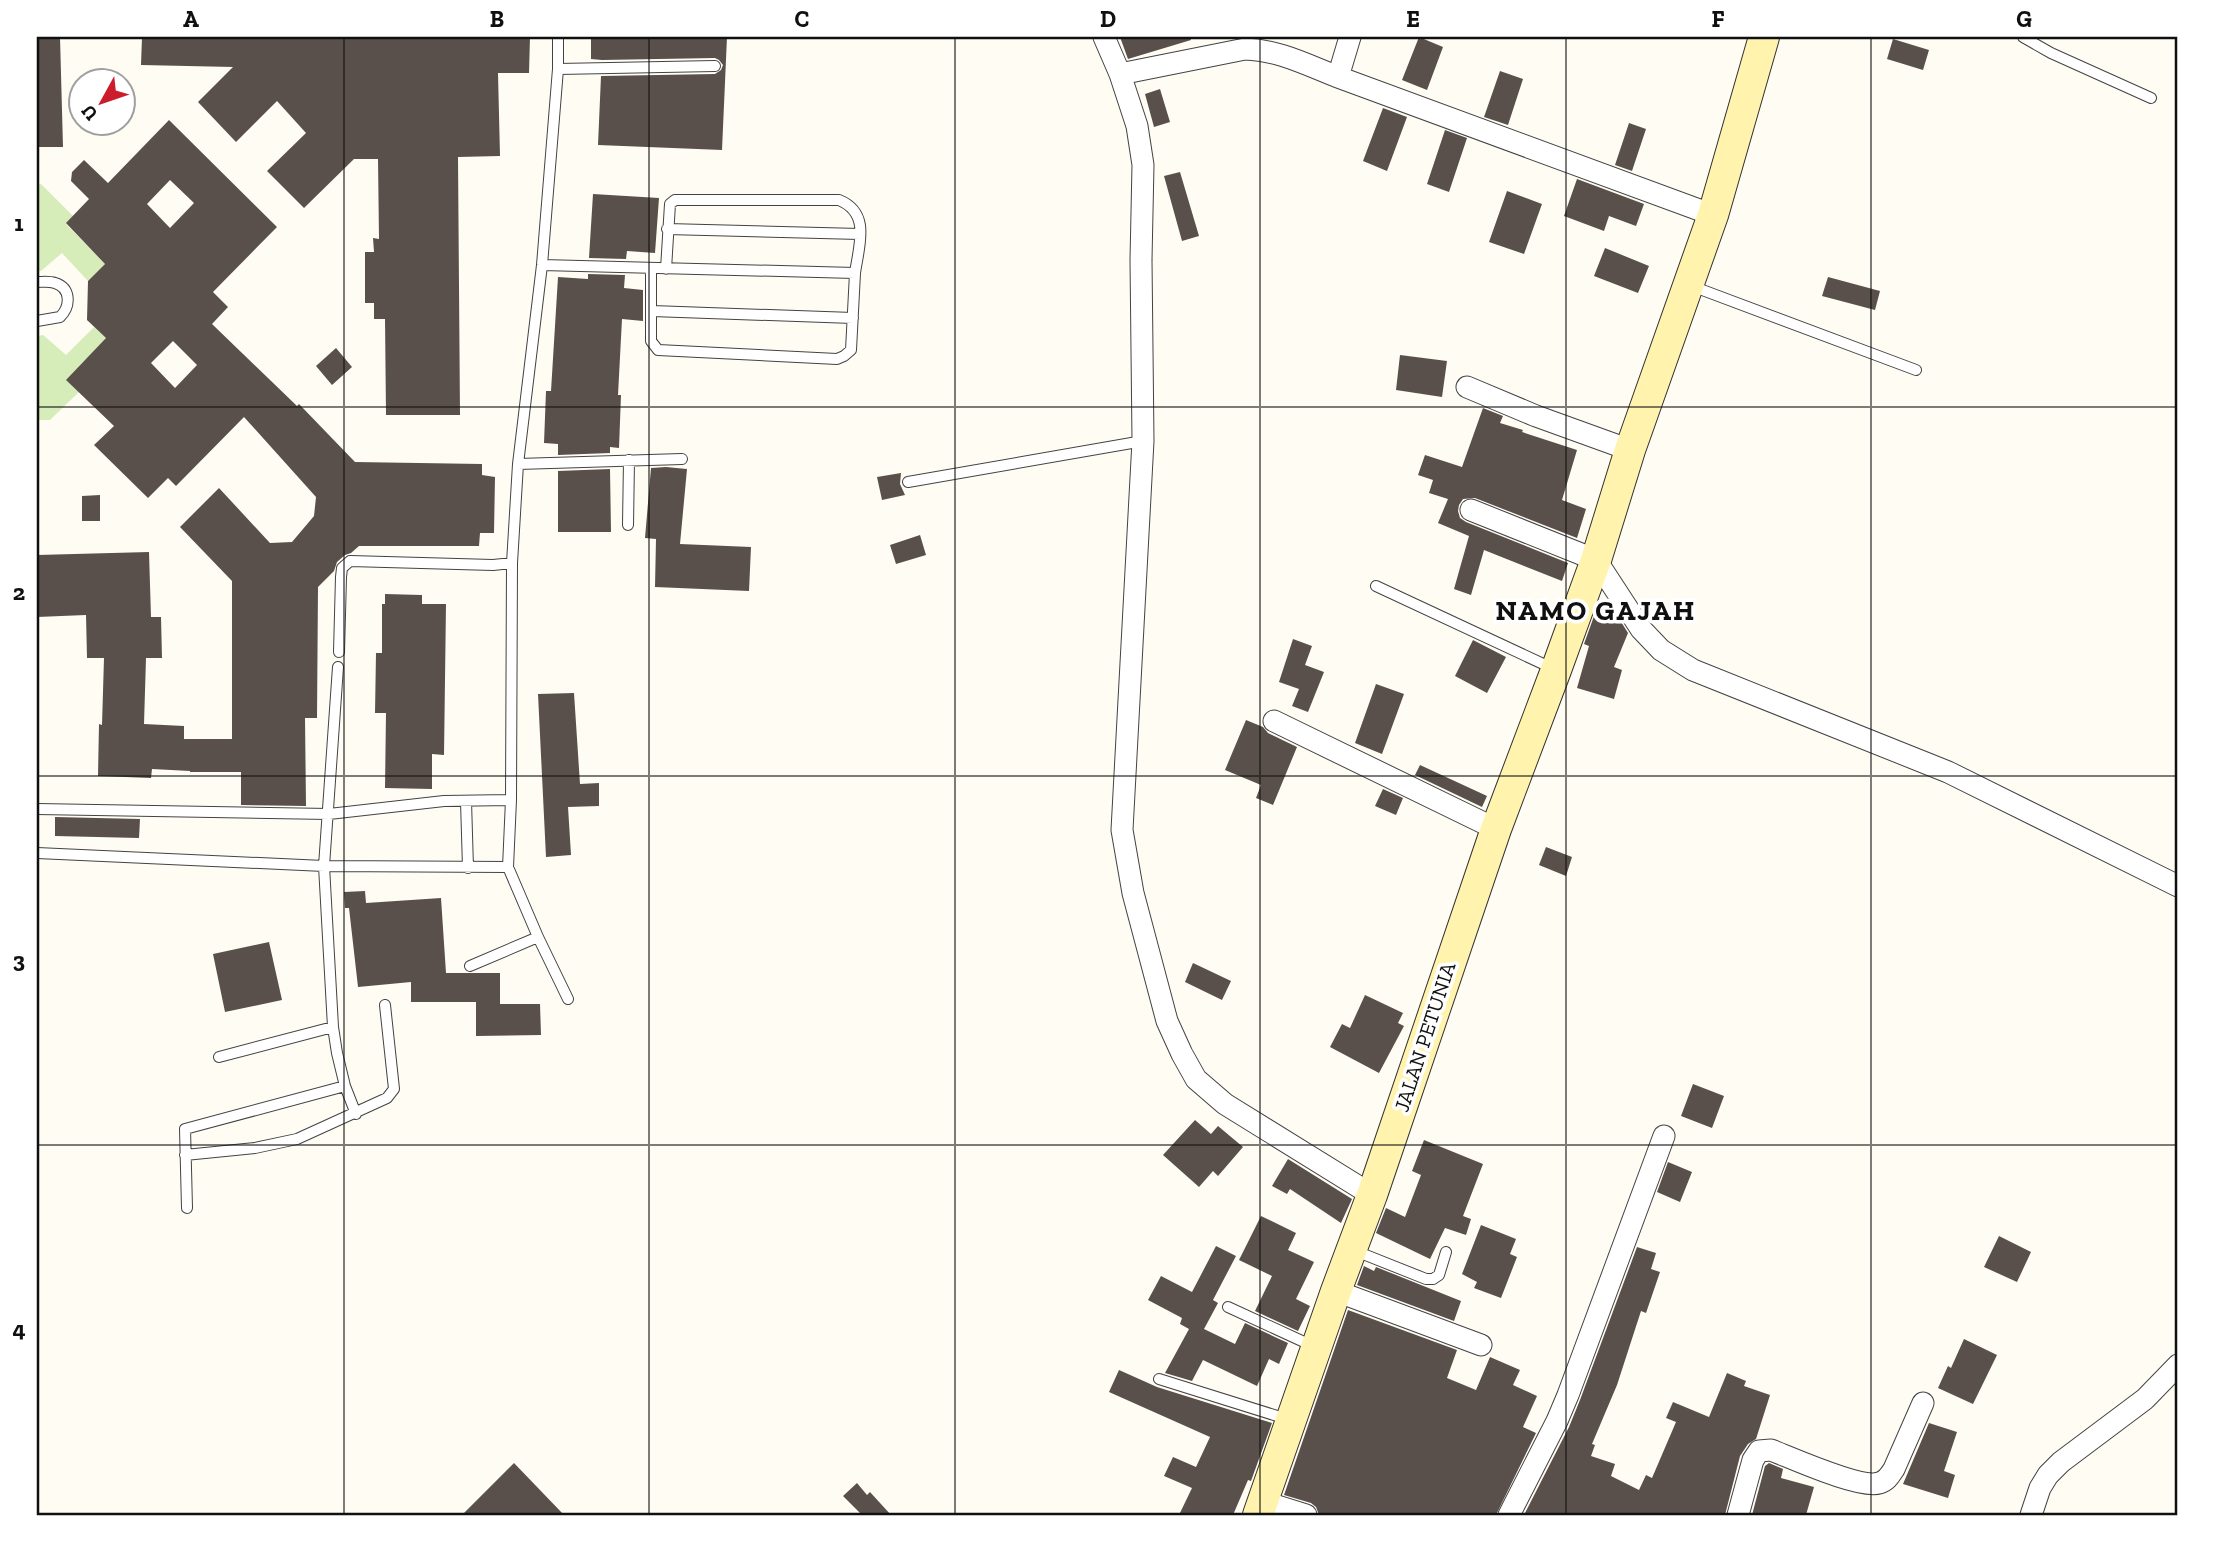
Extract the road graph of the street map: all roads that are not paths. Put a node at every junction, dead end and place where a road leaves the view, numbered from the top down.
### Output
1 (558, 37) edge
2 (1104, 37) edge
3 (1350, 37) edge
4 (1763, 37) edge
5 (2023, 37) edge
6 (715, 66) dead end
7 (558, 69) junction
8 (1120, 74) junction
9 (1338, 77) junction
10 (2151, 98) dead end
11 (1713, 215) junction
12 (667, 229) junction
13 (860, 234) junction
14 (542, 265) junction
15 (651, 268) junction
16 (666, 269) junction
17 (855, 273) junction
18 (37, 282) edge
19 (1688, 285) junction
20 (652, 311) junction
21 (853, 318) junction
22 (37, 321) edge
23 (1916, 370) dead end
24 (1467, 387) dead end
25 (1143, 441) junction
26 (1630, 450) junction
27 (682, 459) dead end
28 (629, 460) junction
29 (518, 464) junction
30 (908, 482) dead end
31 (1472, 510) dead end
32 (628, 525) dead end
33 (1595, 560) junction
34 (512, 563) junction
35 (1376, 586) dead end
36 (339, 652) dead end
37 (338, 667) dead end
38 (1556, 670) junction
39 (1274, 721) dead end
40 (511, 800) junction
41 (466, 801) junction
42 (37, 809) edge
43 (329, 814) junction
44 (1496, 829) junction
45 (37, 853) edge
46 (324, 866) junction
47 (508, 867) junction
48 (468, 868) junction
49 (2178, 886) edge
50 (538, 937) junction
51 (470, 966) dead end
52 (568, 999) dead end
53 (385, 1005) dead end
54 (333, 1027) junction
55 (219, 1057) dead end
56 (345, 1086) junction
57 (356, 1114) junction
58 (1664, 1136) dead end
59 (185, 1156) junction
60 (1372, 1195) junction
61 (187, 1208) dead end
62 (1353, 1250) junction
63 (1446, 1252) dead end
64 (1336, 1291) junction
65 (1228, 1307) dead end
66 (1480, 1345) dead end
67 (1317, 1348) junction
68 (2178, 1365) edge
69 (1159, 1379) dead end
70 (1923, 1403) dead end
71 (1293, 1421) junction
72 (1261, 1508) edge
73 (1306, 1515) edge
74 (1509, 1515) edge
75 (1738, 1515) edge
76 (2031, 1515) edge

1 - 7 lane
2 - 8 street
3 - 9 street
4 - 11 street, JALAN PETUNIA
5 - 10 lane
6 - 7 lane
7 - 14 lane
8 - 9 street
8 - 25 street
9 - 11 street
11 - 19 street, JALAN PETUNIA
12 - 13 lane
12 - 13 lane
12 - 16 lane
13 - 17 lane
14 - 15 lane
14 - 29 lane
15 - 16 lane
15 - 20 lane
16 - 17 lane
17 - 21 lane
18 - 22 lane
19 - 23 lane
19 - 26 street, JALAN PETUNIA
20 - 21 lane
20 - 21 lane
24 - 26 street
25 - 30 lane
25 - 60 street
26 - 33 street, JALAN PETUNIA
27 - 28 lane
28 - 29 lane
28 - 32 lane
29 - 34 lane
31 - 33 street
33 - 38 street, JALAN PETUNIA
33 - 49 street
34 - 36 lane
34 - 40 lane
35 - 38 lane
37 - 43 lane
38 - 44 street, JALAN PETUNIA
39 - 44 street
40 - 41 lane
40 - 47 lane
41 - 43 lane
41 - 48 lane
42 - 43 lane
43 - 46 lane
44 - 60 street, JALAN PETUNIA
45 - 46 lane
46 - 48 lane
46 - 54 lane
47 - 48 lane
47 - 50 lane
50 - 51 lane
50 - 52 lane
53 - 57 lane
54 - 55 lane
54 - 56 lane
56 - 57 lane
56 - 59 lane
57 - 59 lane
58 - 74 street
59 - 61 lane
60 - 62 street, JALAN PETUNIA
62 - 63 lane
62 - 64 street, JALAN PETUNIA
64 - 66 street
64 - 67 street, JALAN PETUNIA
65 - 67 lane
67 - 71 street, JALAN PETUNIA
68 - 76 street
69 - 71 lane
70 - 75 street
71 - 72 street, JALAN PETUNIA
72 - 73 street

